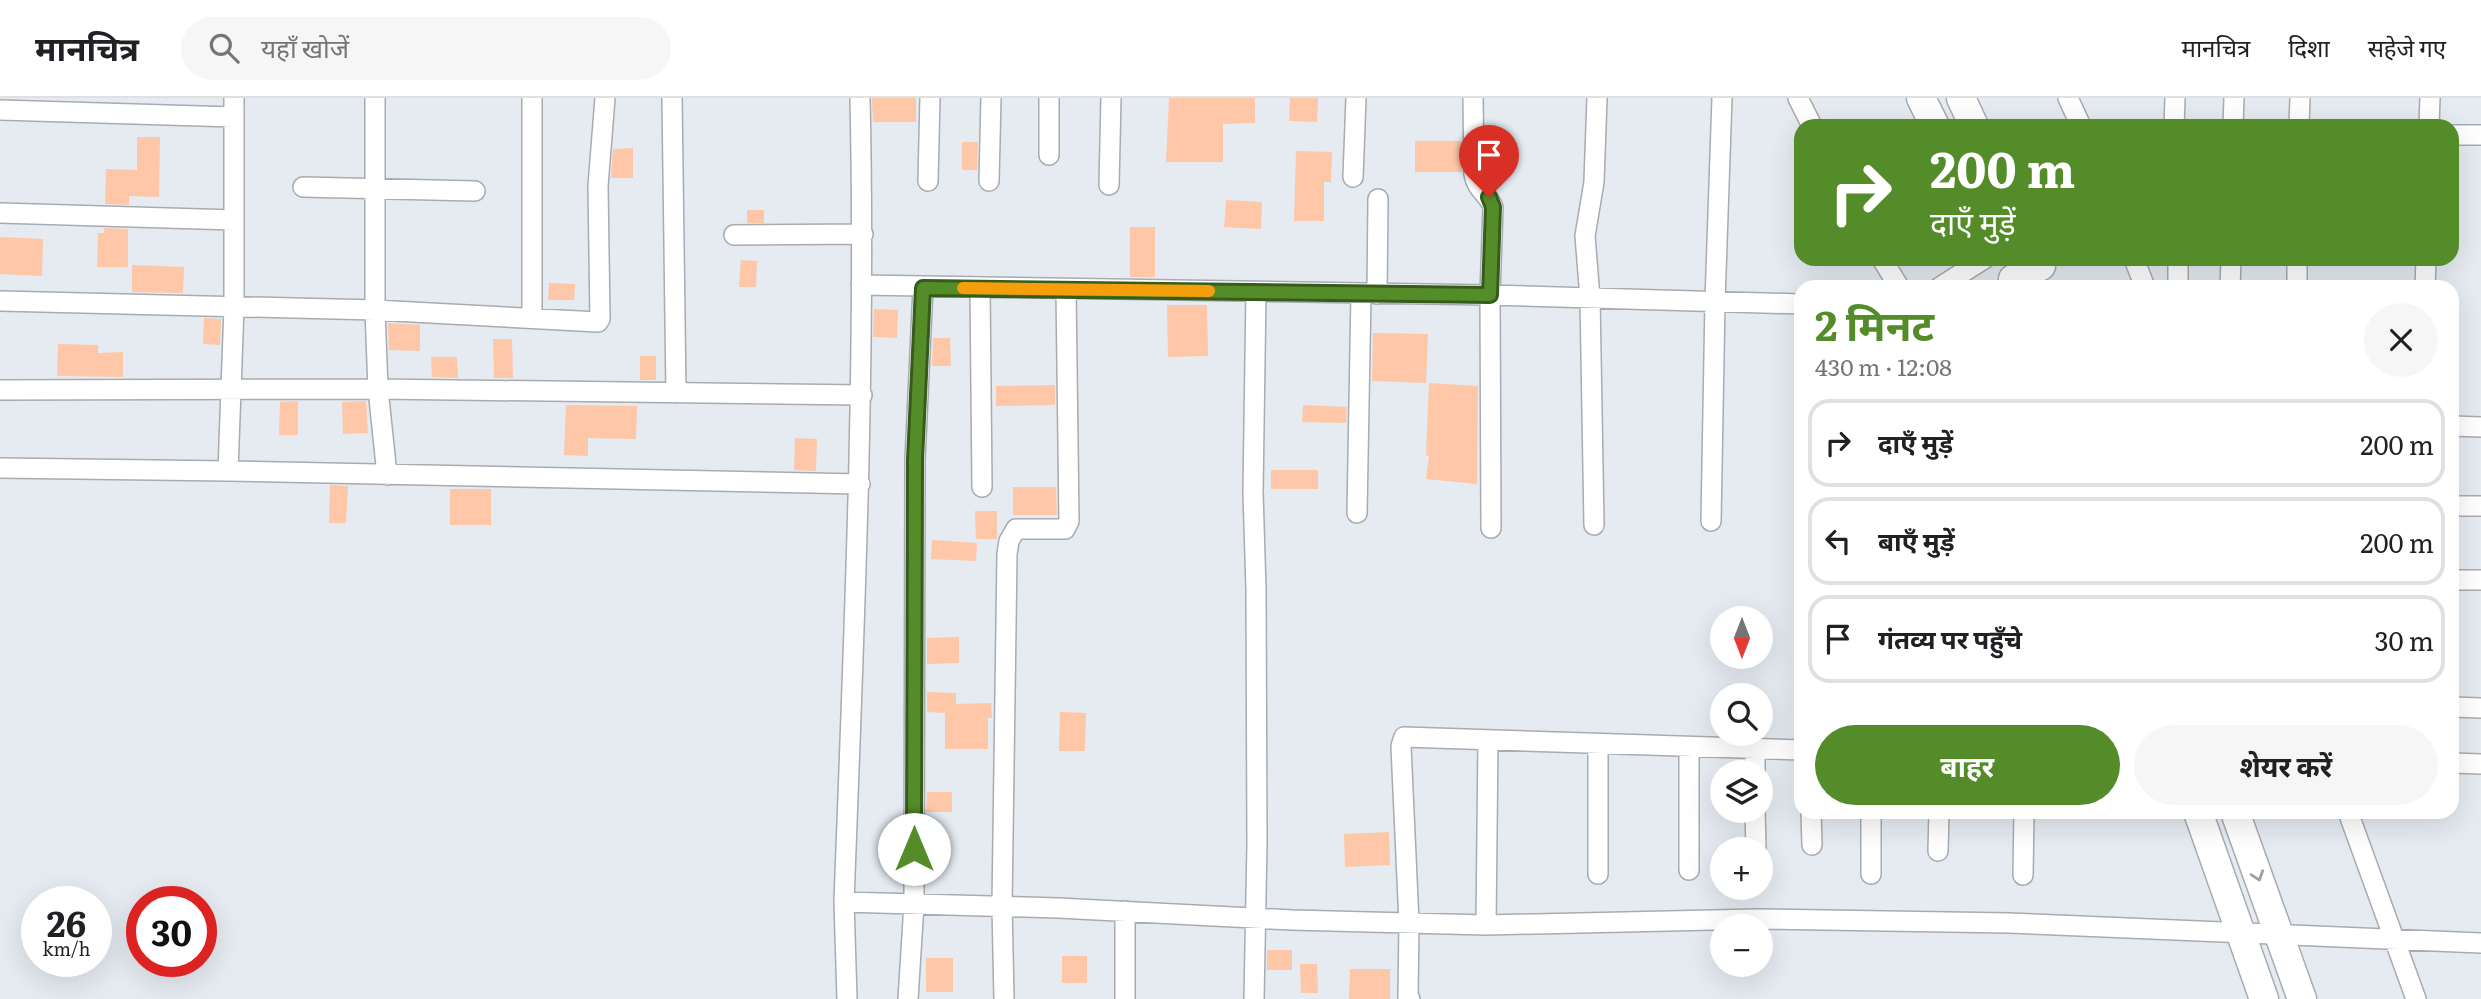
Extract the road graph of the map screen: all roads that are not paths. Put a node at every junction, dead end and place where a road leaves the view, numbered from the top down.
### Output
1 (375, 98) edge
2 (532, 98) edge
3 (605, 98) edge
4 (672, 98) edge
5 (860, 98) edge
6 (930, 98) edge
7 (991, 98) edge
8 (1049, 98) edge
9 (1111, 98) edge
10 (1356, 98) edge
11 (1474, 98) edge
12 (1597, 98) edge
13 (1722, 98) edge
14 (1798, 98) edge
15 (1921, 98) edge
16 (1961, 98) edge
17 (2068, 98) edge
18 (2175, 98) edge
19 (2234, 98) edge
20 (2300, 98) edge
21 (2430, 98) edge
22 (234, 107) edge
23 (0, 110) edge
24 (1808, 119) edge
25 (1932, 119) edge
26 (1972, 119) edge
27 (2078, 119) edge
28 (2174, 119) edge
29 (2233, 119) edge
30 (2299, 119) edge
31 (2429, 119) edge
32 (2459, 135) edge
33 (2481, 135) edge
34 (1049, 155) dead end
35 (1353, 177) dead end
36 (928, 181) dead end
37 (989, 181) dead end
38 (1109, 185) dead end
39 (303, 187) dead end
40 (375, 190) junction
41 (475, 191) dead end
42 (1378, 199) dead end
43 (0, 214) edge
44 (234, 220) junction
45 (863, 234) junction
46 (734, 235) dead end
47 (1973, 266) edge
48 (2043, 270) edge
49 (2010, 275) edge
50 (1951, 280) edge
51 (861, 285) junction
52 (923, 288) junction
53 (980, 288) junction
54 (1066, 289) junction
55 (1256, 292) junction
56 (1369, 294) junction
57 (1490, 295) junction
58 (1590, 298) junction
59 (0, 301) edge
60 (1715, 301) junction
61 (1794, 304) edge
62 (234, 307) junction
63 (375, 310) junction
64 (532, 317) junction
65 (231, 389) junction
66 (378, 389) junction
67 (0, 390) edge
68 (676, 393) junction
69 (862, 395) junction
70 (2459, 426) edge
71 (2481, 427) edge
72 (0, 468) edge
73 (228, 471) junction
74 (387, 475) junction
75 (860, 484) junction
76 (982, 487) dead end
77 (2459, 506) edge
78 (2481, 506) edge
79 (1357, 513) dead end
80 (1711, 522) dead end
81 (1594, 525) dead end
82 (1491, 528) dead end
83 (2459, 580) edge
84 (2481, 580) edge
85 (2459, 707) edge
86 (2481, 708) edge
87 (1488, 740) junction
88 (1598, 744) junction
89 (1689, 748) junction
90 (1755, 749) junction
91 (1794, 750) edge
92 (1755, 760) edge
93 (2459, 763) edge
94 (2481, 764) edge
95 (1811, 819) edge
96 (1871, 819) edge
97 (1939, 819) edge
98 (2024, 819) edge
99 (2201, 819) edge
100 (2238, 819) edge
101 (2350, 819) edge
102 (1812, 845) dead end
103 (1938, 851) dead end
104 (1689, 870) dead end
105 (1598, 874) dead end
106 (1871, 874) dead end
107 (2022, 875) dead end
108 (844, 902) junction
109 (914, 904) junction
110 (1002, 906) junction
111 (1125, 911) junction
112 (1254, 918) junction
113 (1409, 923) junction
114 (1486, 925) junction
115 (2241, 934) junction
116 (2279, 935) junction
117 (2392, 938) junction
118 (2481, 943) edge
119 (847, 999) edge
120 (908, 999) edge
121 (1003, 999) edge
122 (1125, 999) edge
123 (1254, 999) edge
124 (1410, 999) edge
125 (2264, 999) edge
126 (2302, 999) edge
127 (2416, 999) edge

1 - 40 street
2 - 64 street
3 - 64 street
4 - 68 street
5 - 45 street
6 - 36 street
7 - 37 street
8 - 34 street
9 - 38 street
10 - 35 street
11 - 57 street
12 - 58 street
13 - 60 street
14 - 24 street
15 - 25 main road
16 - 26 main road
17 - 27 street
18 - 28 street
19 - 29 street
20 - 30 street
21 - 31 street
22 - 23 street
22 - 44 street
32 - 33 street
39 - 40 street
40 - 41 street
40 - 63 street
42 - 56 street
43 - 44 street
44 - 62 street
45 - 46 street
45 - 51 street
47 - 50 street
48 - 49 main road
51 - 52 street
51 - 69 street
52 - 53 street
52 - 109 street
53 - 54 street
53 - 76 street
54 - 55 street
54 - 110 street
55 - 56 street
55 - 112 street
56 - 57 street
56 - 79 street
57 - 58 street
57 - 82 street
58 - 60 street
58 - 81 street
59 - 62 street
60 - 61 street
60 - 80 street
62 - 63 street
62 - 65 street
63 - 64 street
63 - 66 street
65 - 66 street
65 - 67 street
65 - 73 street
66 - 68 street
66 - 74 street
68 - 69 street
69 - 75 street
70 - 71 street
72 - 73 street
73 - 74 street
74 - 75 street
75 - 108 street
77 - 78 street
83 - 84 street
85 - 86 street
87 - 88 street
87 - 113 street
87 - 114 street
88 - 89 street
88 - 105 street
89 - 90 street
89 - 104 street
90 - 91 street
90 - 92 street
93 - 94 street
95 - 102 street
96 - 106 street
97 - 103 street
98 - 107 street
99 - 115 main road
100 -> 116 main road
101 - 117 street
108 - 109 street
108 - 119 street
109 - 110 street
109 - 120 street
110 - 111 street
110 - 121 street
111 - 112 street
111 - 122 street
112 - 113 street
112 - 123 street
113 - 114 street
113 - 124 street
114 - 115 street
115 - 116 street
115 - 125 main road
116 - 117 street
116 - 126 main road
117 - 118 street
117 - 127 street

